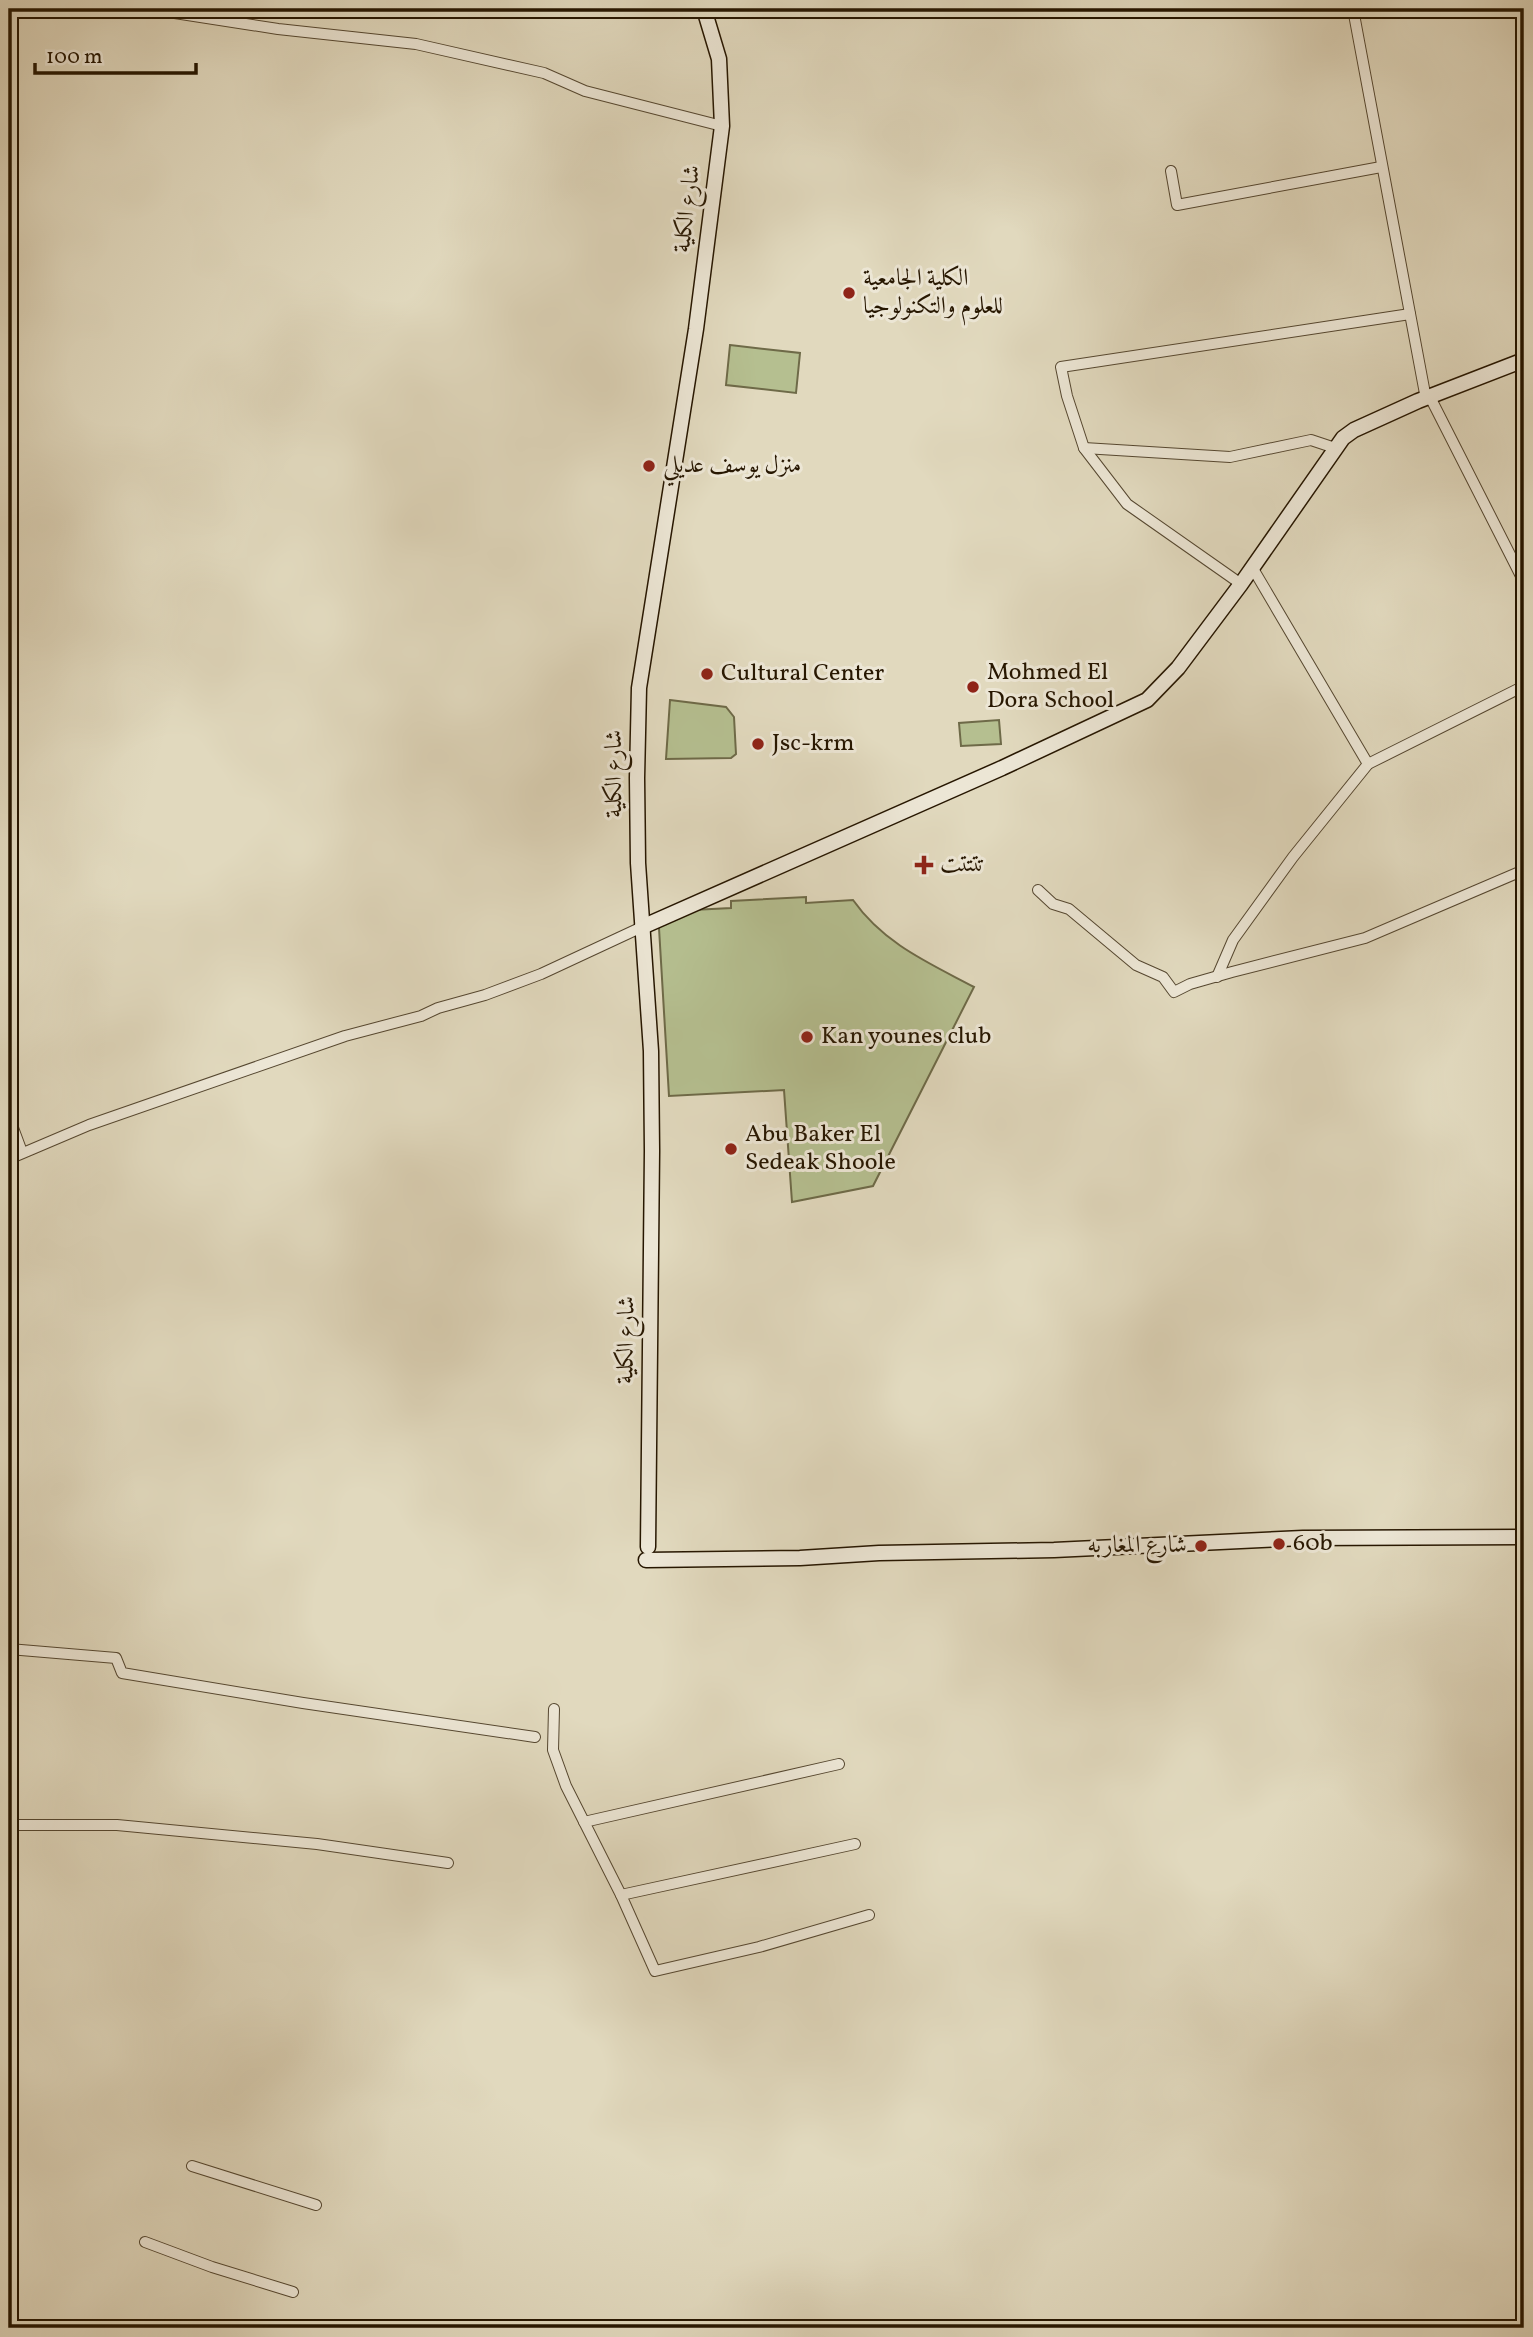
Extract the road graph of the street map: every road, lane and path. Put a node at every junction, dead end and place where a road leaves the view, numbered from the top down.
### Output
1 (149, 9) edge
2 (704, 9) edge
3 (1353, 9) edge
4 (165, 10) edge
5 (204, 13) edge
6 (722, 126) junction
7 (1381, 167) junction
8 (1171, 171) dead end
9 (1410, 314) junction
10 (1524, 360) edge
11 (1428, 398) junction
12 (1335, 447) junction
13 (1084, 448) junction
14 (1252, 567) junction
15 (1524, 582) edge
16 (1241, 584) junction
17 (1524, 686) edge
18 (1367, 764) junction
19 (1524, 870) edge
20 (1038, 890) dead end
21 (642, 927) junction
22 (1217, 977) junction
23 (9, 1117) edge
24 (22, 1152) junction
25 (9, 1158) edge
26 (1524, 1536) edge
27 (9, 1648) edge
28 (554, 1709) dead end
29 (535, 1737) dead end
30 (839, 1764) dead end
31 (583, 1822) junction
32 (9, 1825) edge
33 (855, 1844) dead end
34 (448, 1863) dead end
35 (621, 1895) junction
36 (869, 1915) dead end
37 (192, 2166) dead end
38 (316, 2205) dead end
39 (145, 2242) dead end
40 (293, 2292) dead end

1 - 4 street
2 - 6 street, شارع الكلية
3 - 7 street
4 - 5 street
5 - 6 street
6 - 21 street, شارع الكلية
7 - 8 street
7 - 9 street
9 - 11 street
9 - 13 street
10 - 11 street
11 - 12 street
11 - 15 street
12 - 13 street
12 - 14 street
13 - 16 street
14 - 16 street
14 - 18 street
16 - 21 street
17 - 18 street
18 - 22 street
19 - 22 street
20 - 22 street
21 - 24 street
21 - 26 street, شارع الكلية
23 - 24 street
24 - 25 street
27 - 29 street
28 - 31 street
30 - 31 street
31 - 35 street
32 - 34 street
33 - 35 street
35 - 36 street
37 - 38 street
39 - 40 street

